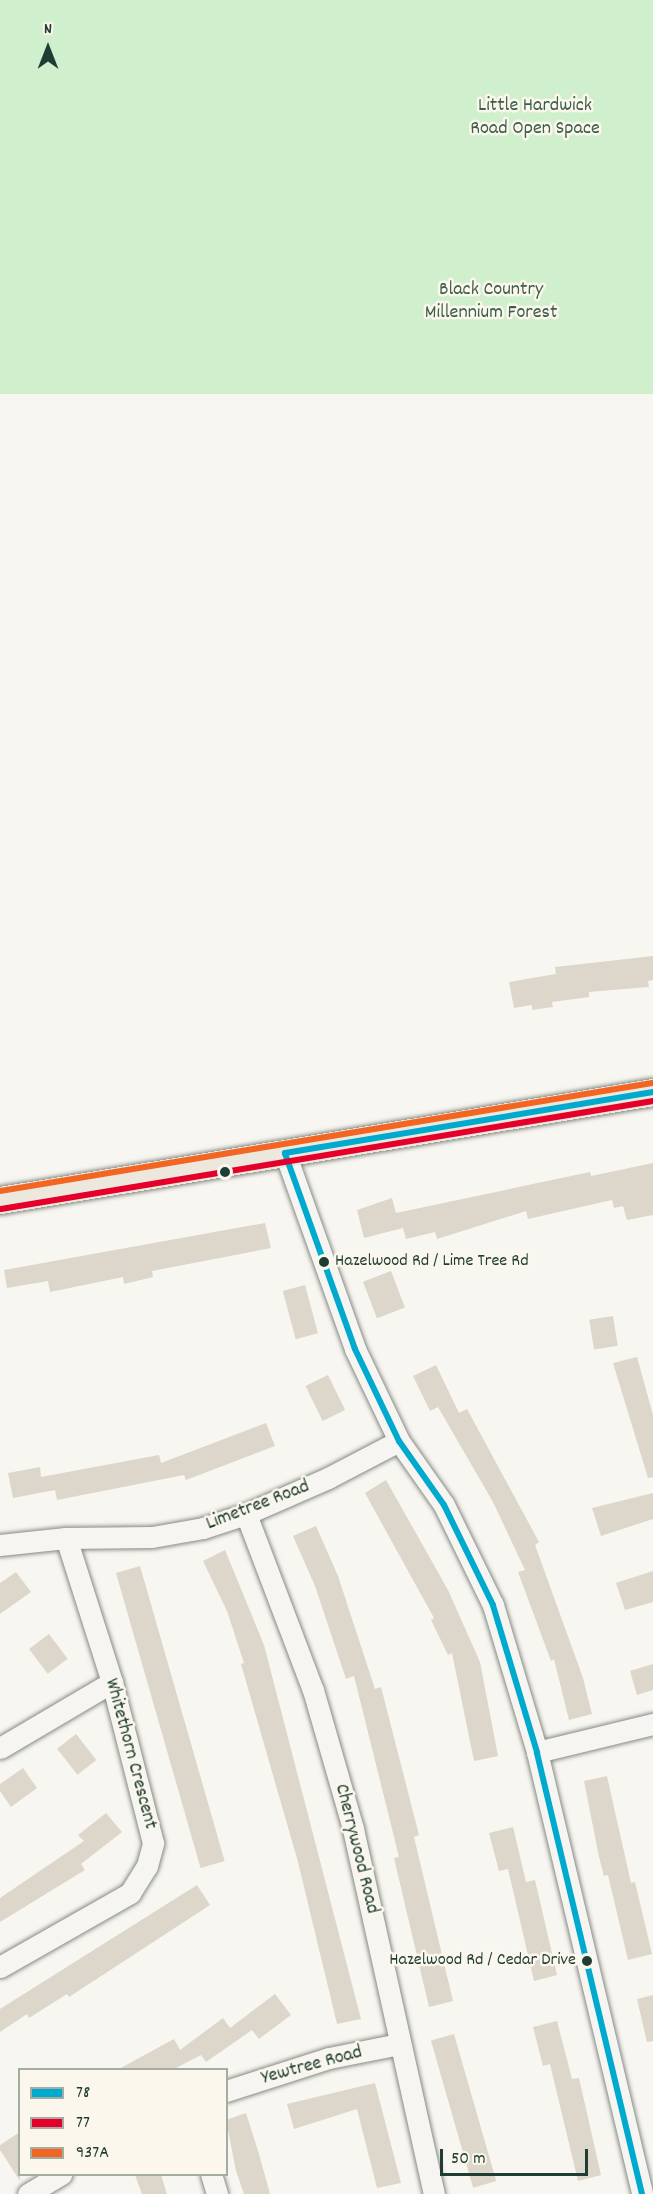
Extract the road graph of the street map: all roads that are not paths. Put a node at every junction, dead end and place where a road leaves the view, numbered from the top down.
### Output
1 (653, 1092) edge
2 (285, 1153) junction
3 (0, 1200) edge
4 (399, 1441) junction
5 (246, 1514) junction
6 (66, 1538) junction
7 (0, 1545) edge
8 (112, 1682) junction
9 (653, 1724) edge
10 (0, 1748) edge
11 (537, 1752) junction
12 (0, 1967) edge
13 (399, 2044) junction
14 (228, 2090) edge
15 (59, 2176) edge
16 (211, 2176) edge
17 (28, 2194) edge
18 (217, 2194) edge
19 (434, 2194) edge
20 (642, 2194) edge

1 - 2 main road
2 - 3 main road
2 - 4 street
4 - 5 street, Limetree Road
4 - 11 street
5 - 6 street, Limetree Road
5 - 13 street, Cherrywood Road
6 - 7 street, Limetree Road
6 - 8 street, Whitethorn Crescent
8 - 10 street
8 - 12 street, Whitethorn Crescent
9 - 11 street
11 - 20 street
13 - 14 street, Yewtree Road
13 - 19 street, Cherrywood Road
15 - 17 street
16 - 18 street

